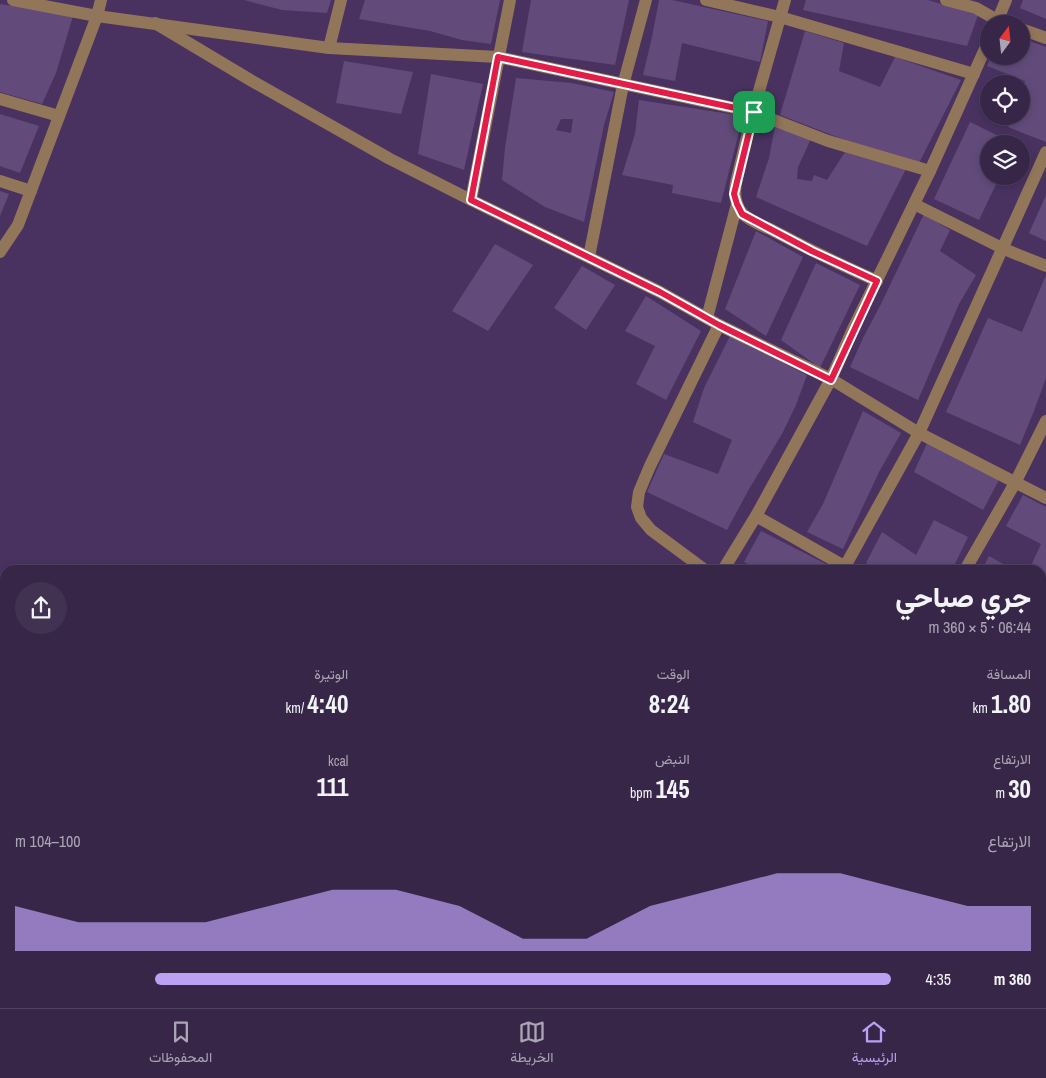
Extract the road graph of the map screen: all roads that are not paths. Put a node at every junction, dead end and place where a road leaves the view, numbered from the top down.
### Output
1 (13, 0) edge
2 (101, 0) edge
3 (341, 0) edge
4 (510, 0) edge
5 (646, 0) edge
6 (706, 0) edge
7 (785, 0) edge
8 (946, 0) edge
9 (1006, 0) edge
10 (987, 15) edge
11 (1002, 15) edge
12 (97, 16) junction
13 (780, 17) junction
14 (155, 23) junction
15 (1030, 32) edge
16 (1046, 38) edge
17 (329, 48) junction
18 (498, 57) junction
19 (980, 60) edge
20 (974, 74) junction
21 (624, 85) junction
22 (0, 99) edge
23 (754, 112) junction
24 (59, 116) junction
25 (1046, 152) edge
26 (930, 171) junction
27 (0, 181) edge
28 (30, 191) junction
29 (471, 200) junction
30 (737, 204) junction
31 (914, 204) junction
32 (1004, 249) junction
33 (0, 252) edge
34 (589, 256) junction
35 (1046, 266) edge
36 (877, 281) junction
37 (707, 318) junction
38 (719, 325) junction
39 (831, 380) junction
40 (1046, 421) edge
41 (919, 433) junction
42 (1014, 482) junction
43 (1046, 498) edge
44 (756, 516) junction
45 (698, 565) edge
46 (726, 565) edge
47 (839, 565) edge
48 (848, 565) edge
49 (967, 565) edge

1 - 12 street
2 - 12 street
3 - 17 street
4 - 18 street
5 - 21 street
6 - 13 street
7 - 13 street
8 - 10 street
9 - 11 street
12 - 14 street
12 - 24 street
13 - 20 street
13 - 23 street
14 - 17 street
14 - 29 street
15 - 16 street
17 - 18 street
18 - 21 street
18 - 29 street
19 - 20 street
20 - 26 street
21 - 23 street
21 - 34 street
22 - 24 street
23 - 26 street
23 - 30 street
24 - 28 street
25 - 32 street
26 - 31 street
27 - 28 street
28 - 33 street
29 - 34 street
30 - 36 street
30 - 37 street
31 - 32 street
31 - 36 street
32 - 35 street
32 - 41 street
34 - 37 street
36 - 39 street
37 - 38 street
38 - 39 street
38 - 45 street
39 - 41 street
39 - 44 street
40 - 42 street
41 - 42 street
41 - 48 street
42 - 43 street
42 - 49 street
44 - 46 street
44 - 47 street

